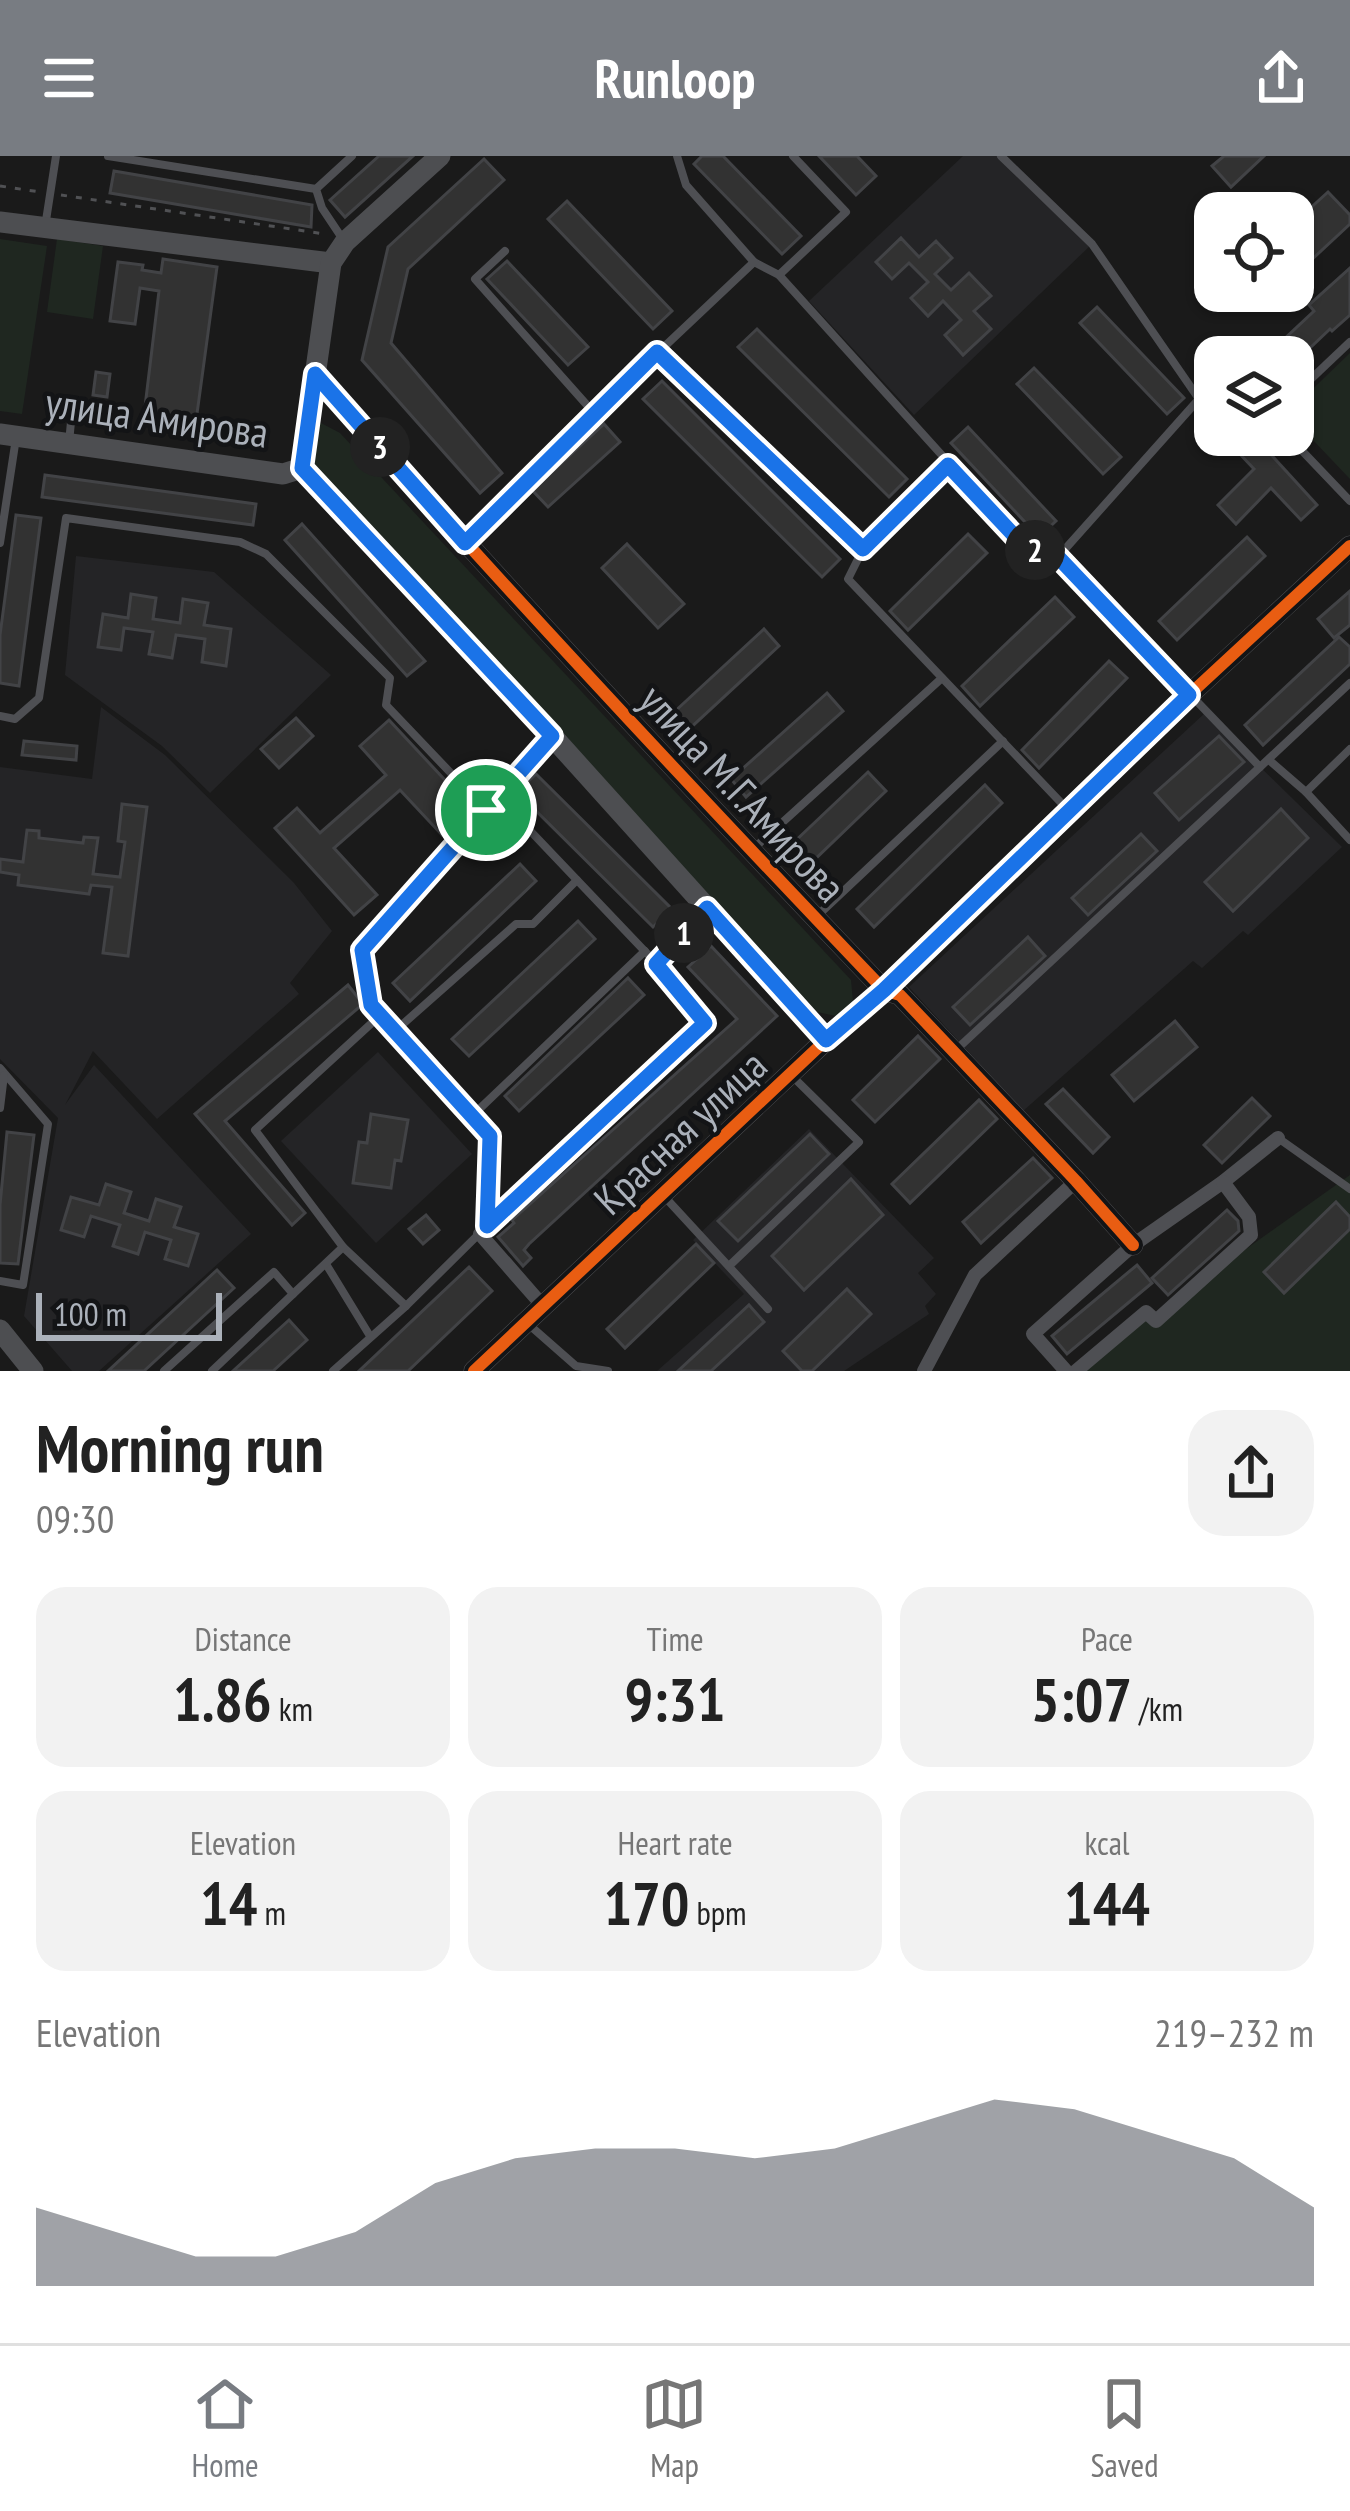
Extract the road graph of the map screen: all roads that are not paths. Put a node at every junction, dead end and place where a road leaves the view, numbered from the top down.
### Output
1 (56, 156) edge
2 (108, 156) edge
3 (352, 156) edge
4 (440, 156) edge
5 (677, 156) edge
6 (793, 156) edge
7 (1001, 156) edge
8 (316, 189) junction
9 (0, 222) edge
10 (45, 228) junction
11 (340, 236) junction
12 (506, 251) dead end
13 (754, 262) junction
14 (332, 263) junction
15 (779, 275) junction
16 (1350, 342) edge
17 (657, 352) junction
18 (315, 374) junction
19 (1314, 376) edge
20 (72, 411) dead end
21 (594, 413) junction
22 (8, 435) edge
23 (69, 444) junction
24 (1308, 456) edge
25 (948, 465) junction
26 (302, 468) junction
27 (3, 499) edge
28 (1350, 501) edge
29 (0, 543) edge
30 (465, 543) junction
31 (1350, 546) edge
32 (863, 549) junction
33 (1058, 557) junction
34 (942, 678) junction
35 (1350, 683) edge
36 (1189, 695) junction
37 (0, 716) edge
38 (552, 736) junction
39 (1003, 741) junction
40 (1350, 749) edge
41 (1269, 760) junction
42 (1260, 767) junction
43 (1306, 792) junction
44 (498, 797) junction
45 (486, 810) junction
46 (1069, 811) junction
47 (1350, 840) edge
48 (751, 851) junction
49 (577, 880) junction
50 (707, 908) junction
51 (815, 918) junction
52 (645, 951) junction
53 (656, 964) junction
54 (884, 990) junction
55 (371, 1005) junction
56 (395, 1031) junction
57 (826, 1040) junction
58 (953, 1052) junction
59 (2, 1070) edge
60 (790, 1074) junction
61 (0, 1108) edge
62 (472, 1116) junction
63 (1278, 1138) joint
64 (1076, 1181) junction
65 (1223, 1182) junction
66 (1350, 1189) edge
67 (662, 1194) junction
68 (483, 1230) junction
69 (1133, 1245) junction
70 (343, 1247) junction
71 (326, 1264) junction
72 (729, 1266) junction
73 (0, 1281) edge
74 (293, 1294) junction
75 (406, 1306) junction
76 (768, 1309) dead end
77 (535, 1314) junction
78 (0, 1330) edge
79 (370, 1336) junction
80 (33, 1371) edge
81 (164, 1371) edge
82 (212, 1371) edge
83 (332, 1371) edge
84 (474, 1371) edge
85 (608, 1371) edge
86 (924, 1371) edge
87 (1066, 1371) edge
88 (1076, 1371) edge

1 - 10 lane
2 - 8 lane
3 - 8 lane
4 - 11 street
5 - 13 lane
6 - 15 lane
7 - 33 lane
8 - 11 lane
9 - 10 street
10 - 14 street
11 - 14 street
12 - 21 lane
13 - 15 lane
13 - 17 lane
14 - 18 street
15 - 25 lane
16 - 19 lane
17 - 21 lane
17 - 32 lane
18 - 26 street
18 - 30 street, улица М.Г.Амирова
20 - 23 lane
21 - 30 lane
22 - 23 street, улица Амирова
22 - 27 lane
23 - 26 street, улица Амирова
24 - 28 lane
25 - 32 lane
25 - 33 lane
26 - 38 street
27 - 29 lane
30 - 48 street, улица М.Г.Амирова
31 - 36 street, Красная улица
32 - 34 lane
33 - 36 lane
34 - 39 lane
34 - 48 lane
35 - 41 lane
36 - 42 lane
36 - 46 street, Красная улица
37 - 45 lane
38 - 44 lane
38 - 50 street
39 - 46 lane
39 - 51 lane
40 - 43 lane
41 - 42 lane
41 - 43 lane
42 - 58 lane
43 - 47 lane
44 - 45 lane
44 - 49 lane
45 - 55 lane
46 - 54 street, Красная улица
48 - 51 street, улица М.Г.Амирова
49 - 52 lane
49 - 56 lane
50 - 53 lane
50 - 57 street
51 - 54 street, улица М.Г.Амирова
52 - 53 lane
52 - 62 lane
53 - 68 lane
54 - 57 street, Красная улица
54 - 58 street, улица М.Г.Амирова
55 - 56 lane
55 - 70 lane
56 - 62 lane
57 - 60 street, Красная улица
58 - 64 street, улица М.Г.Амирова
59 - 61 lane
59 - 73 lane
60 - 67 street, Красная улица
60 - 72 lane
62 - 68 lane
63 - 65 street
63 - 66 lane
64 - 69 street, улица М.Г.Амирова
64 - 86 street
65 - 69 street
65 - 88 street
67 - 72 lane
67 - 77 street, Красная улица
68 - 75 lane
68 - 77 street
69 - 87 street
70 - 71 lane
70 - 75 lane
71 - 74 lane
71 - 79 lane
72 - 76 lane
74 - 81 lane
74 - 82 lane
75 - 79 lane
77 - 84 street, Красная улица
77 - 85 lane
78 - 80 street
79 - 83 lane

